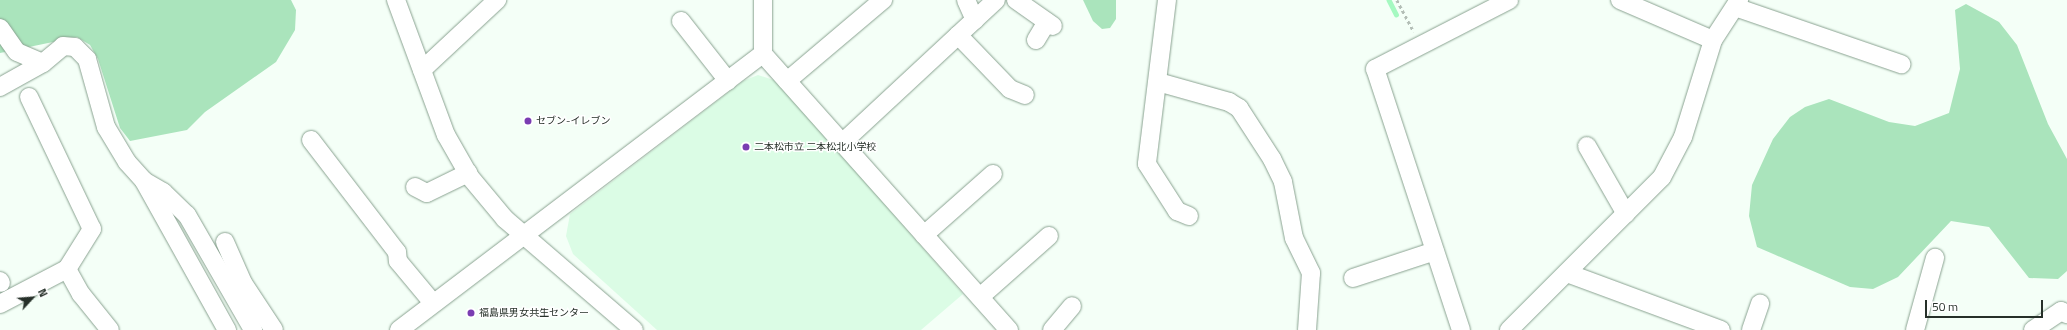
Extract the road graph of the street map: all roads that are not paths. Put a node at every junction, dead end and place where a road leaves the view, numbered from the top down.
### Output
1 (396, 0) edge
2 (497, 0) edge
3 (763, 0) edge
4 (883, 0) edge
5 (966, 0) edge
6 (996, 0) edge
7 (1016, 0) edge
8 (1167, 0) edge
9 (1510, 0) edge
10 (1626, 1) edge
11 (1737, 3) edge
12 (975, 20) junction
13 (681, 21) dead end
14 (0, 28) edge
15 (958, 35) junction
16 (1036, 40) dead end
17 (1713, 40) junction
18 (763, 54) junction
19 (43, 63) junction
20 (1901, 64) dead end
21 (422, 70) junction
22 (787, 81) junction
23 (728, 82) junction
24 (1158, 82) junction
25 (0, 87) edge
26 (1025, 95) dead end
27 (29, 97) dead end
28 (311, 140) dead end
29 (842, 144) junction
30 (1587, 146) dead end
31 (468, 174) junction
32 (993, 174) dead end
33 (144, 181) junction
34 (415, 187) dead end
35 (1626, 214) junction
36 (1189, 216) dead end
37 (924, 235) junction
38 (1049, 236) dead end
39 (525, 237) junction
40 (225, 242) dead end
41 (1435, 251) junction
42 (1934, 258) dead end
43 (67, 269) junction
44 (1566, 273) junction
45 (1353, 278) dead end
46 (980, 297) junction
47 (433, 303) junction
48 (0, 304) edge
49 (1760, 304) dead end
50 (1072, 306) dead end
51 (2067, 314) edge
52 (110, 330) edge
53 (227, 330) edge
54 (253, 330) edge
55 (274, 330) edge
56 (399, 330) edge
57 (634, 330) edge
58 (1009, 330) edge
59 (1052, 330) edge
60 (1307, 330) edge
61 (1461, 330) edge
62 (1509, 330) edge
63 (1721, 330) edge
64 (1752, 330) edge
65 (1915, 330) edge
66 (2033, 330) edge

1 - 21 street
2 - 21 street
3 - 18 street
4 - 22 street
5 - 12 street
6 - 12 street
7 - 16 street
8 - 24 street
9 - 41 street
10 - 17 street
11 - 17 street
11 - 20 street
12 - 15 street
13 - 23 street
14 - 19 street
15 - 26 street
15 - 29 street
17 - 35 street
18 - 22 street
18 - 23 street
19 - 25 street
19 - 33 street
21 - 31 street
22 - 29 street
23 - 39 street
24 - 36 street
24 - 60 street
27 - 43 street
28 - 47 street
29 - 37 street
30 - 35 street
31 - 34 street
31 - 39 street
32 - 37 street
33 - 53 street
33 - 54 street
35 - 44 street
37 - 46 street
38 - 46 street
39 - 47 street
39 - 57 street
40 - 55 street
41 - 45 street
41 - 61 street
42 - 65 street
43 - 48 street
43 - 52 street
44 - 62 street
44 - 63 street
46 - 58 street
47 - 56 street
49 - 64 street
50 - 59 street
51 - 66 street

